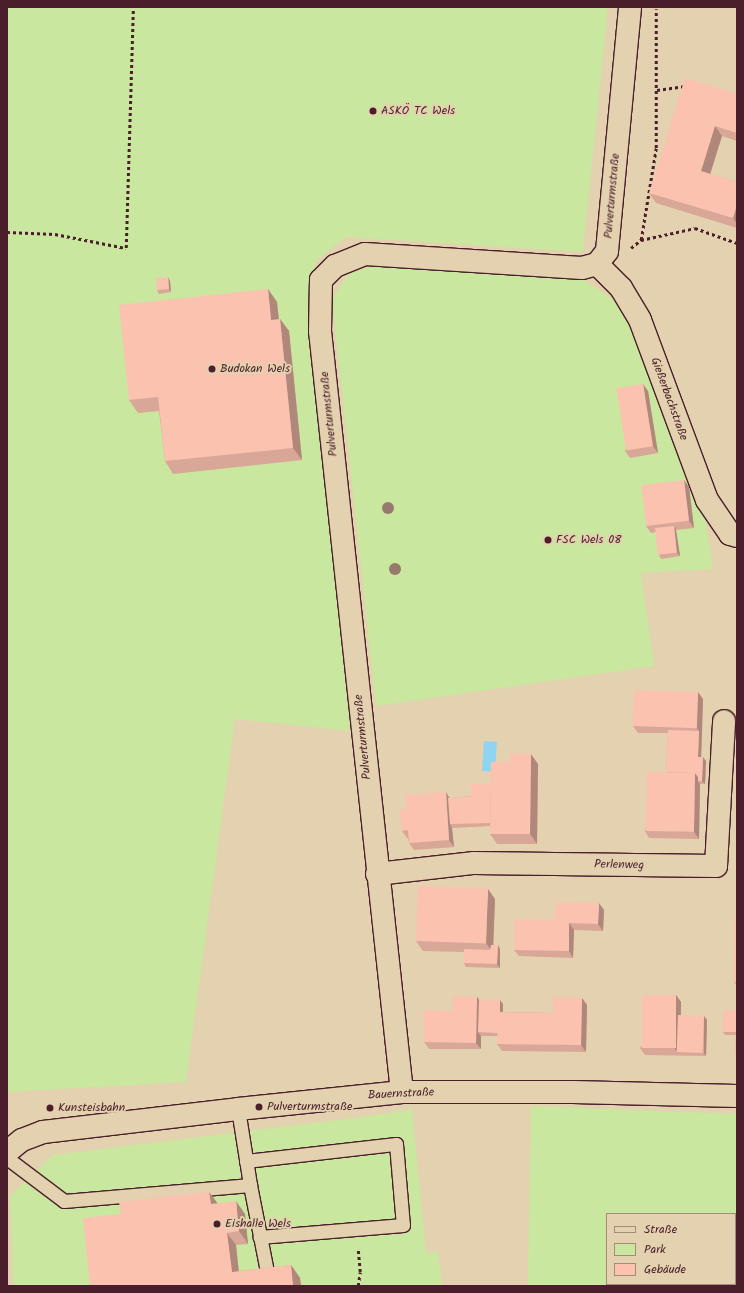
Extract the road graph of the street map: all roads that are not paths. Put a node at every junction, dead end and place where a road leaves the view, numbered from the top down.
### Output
1 (630, 7) edge
2 (602, 257) junction
3 (737, 536) edge
4 (724, 721) dead end
5 (377, 874) junction
6 (402, 1092) junction
7 (737, 1096) edge
8 (238, 1108) junction
9 (7, 1152) edge
10 (7, 1158) edge
11 (246, 1161) junction
12 (250, 1186) junction
13 (260, 1237) junction
14 (267, 1272) edge

1 - 2 street, Pulverturmstraße
2 - 3 street, Gießerbachstraße
2 - 5 street, Pulverturmstraße
4 - 5 street, Perlenweg
5 - 6 street, Pulverturmstraße
6 - 7 street, Bauernstraße
6 - 8 street, Bauernstraße
8 - 9 street, Bauernstraße
8 - 11 lane
10 - 12 lane
11 - 12 lane
11 - 13 lane
12 - 13 lane
13 - 14 lane

